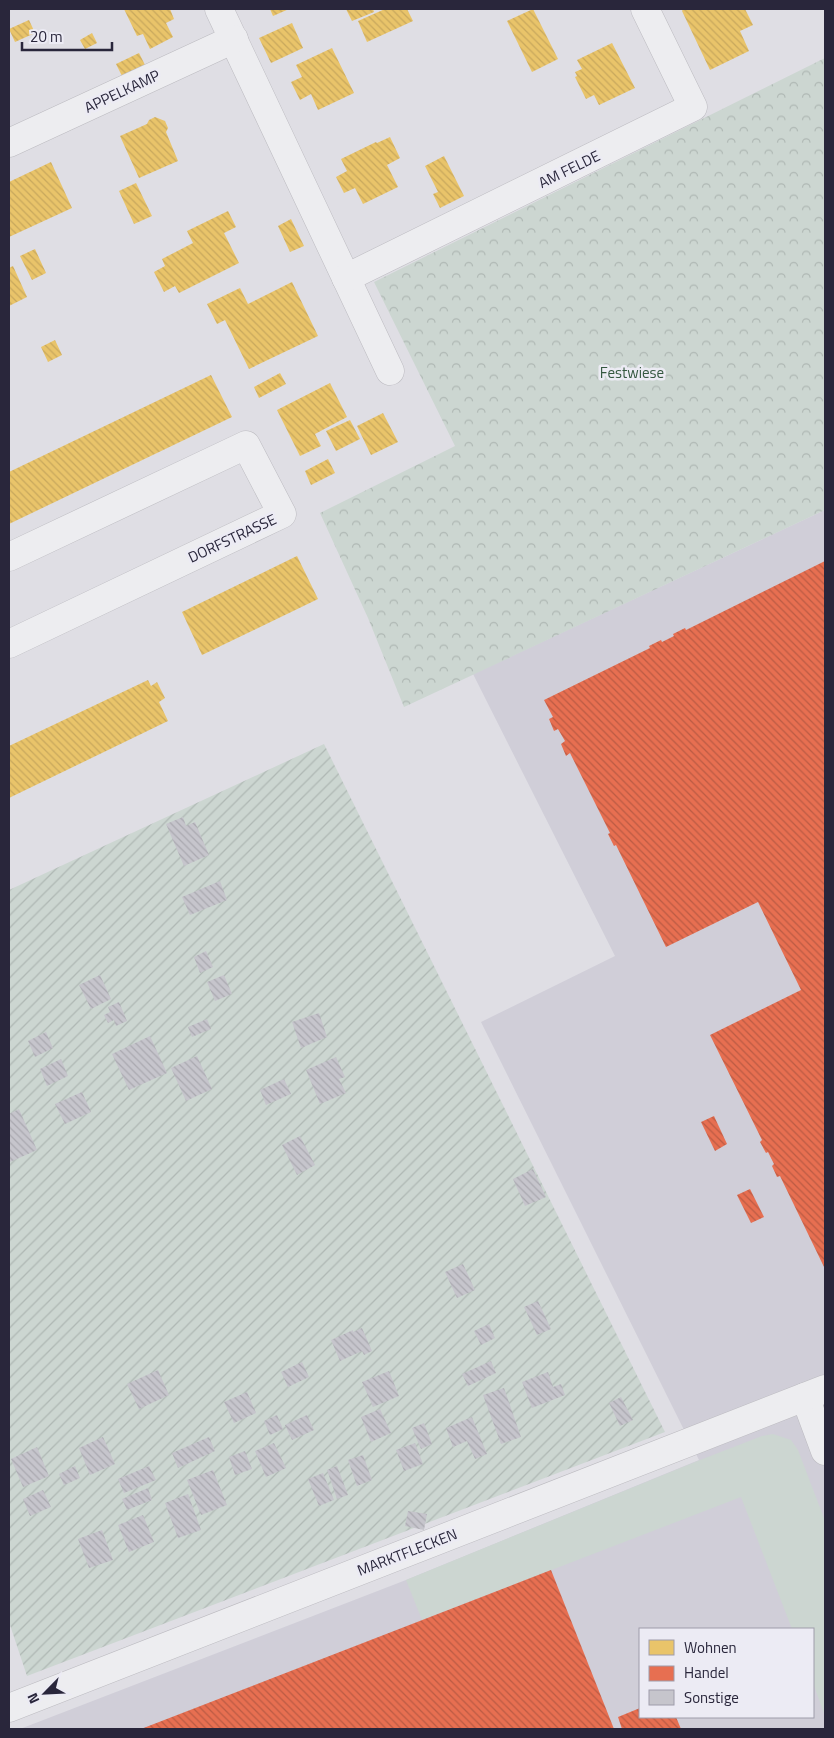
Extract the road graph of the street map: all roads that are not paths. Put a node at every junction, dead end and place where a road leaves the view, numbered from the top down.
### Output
1 (219, 9) edge
2 (645, 9) edge
3 (234, 40) junction
4 (9, 143) edge
5 (346, 278) junction
6 (390, 371) dead end
7 (9, 557) edge
8 (9, 644) edge
9 (815, 1393) edge
10 (825, 1451) edge
11 (9, 1708) edge

1 - 3 street
2 - 5 street, AM FELDE
3 - 4 street, APPELKAMP
3 - 5 street
5 - 6 street
7 - 8 street, DORFSTRASSE
9 - 10 street, MARKTFLECKEN
9 - 11 street, MARKTFLECKEN

